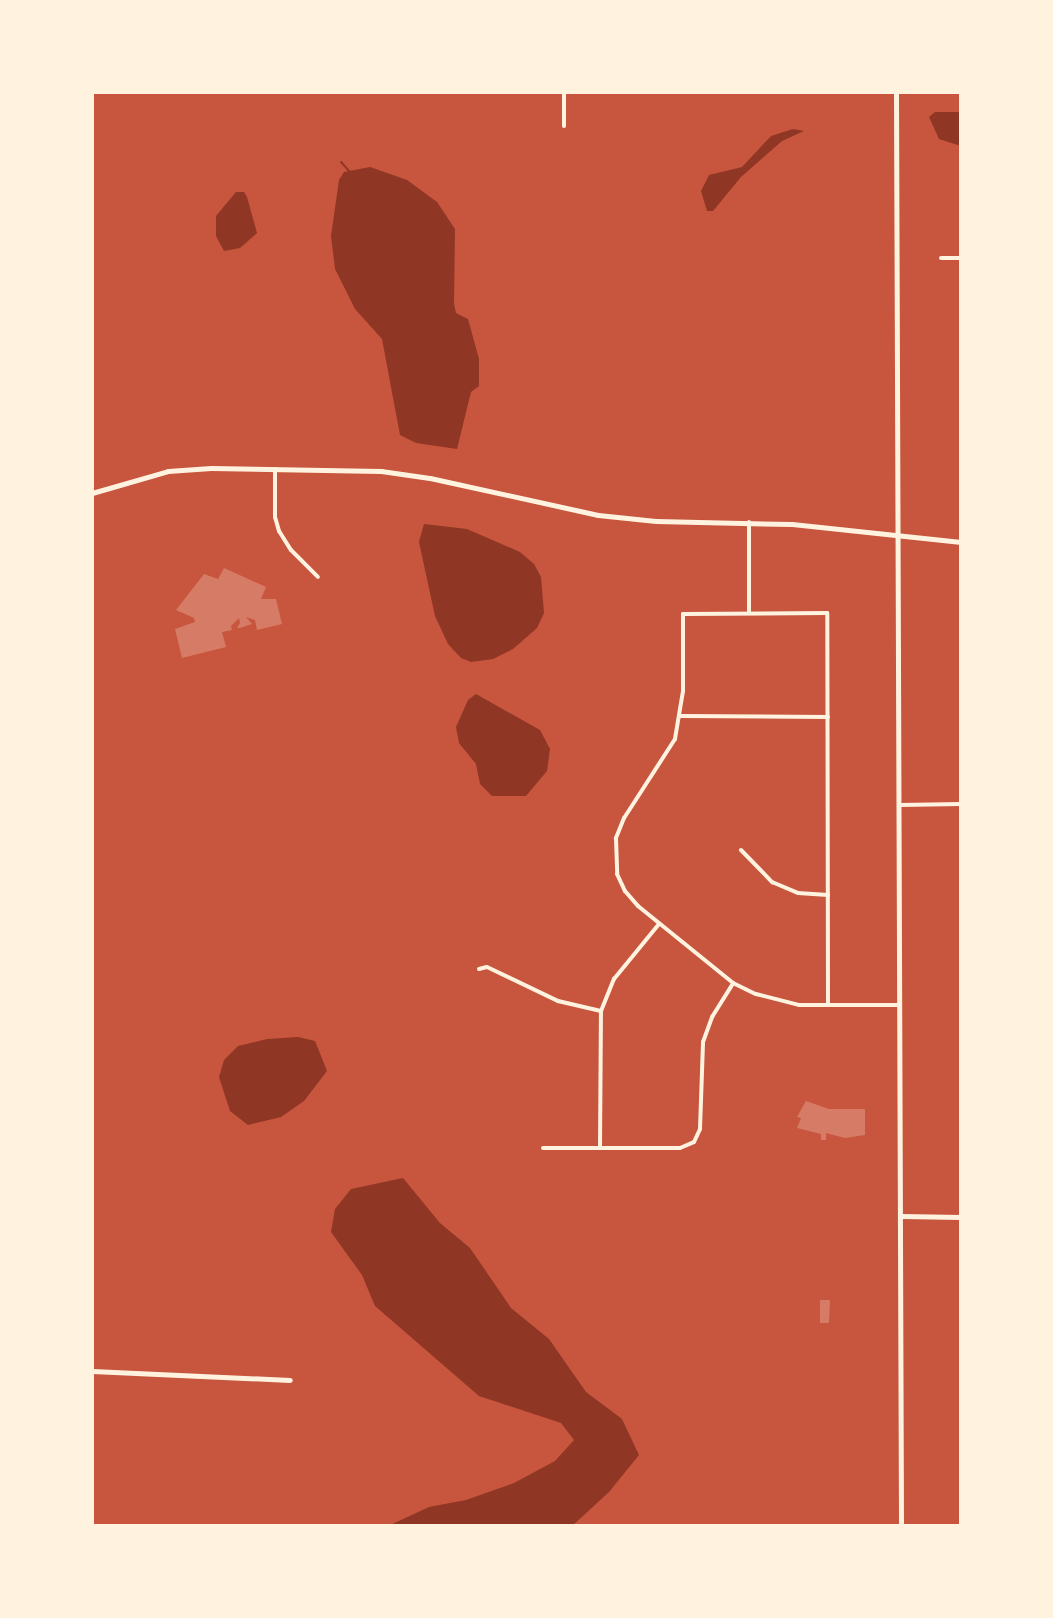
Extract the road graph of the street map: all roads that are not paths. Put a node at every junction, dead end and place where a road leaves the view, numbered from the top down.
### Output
1 (564, 92) edge
2 (896, 92) edge
3 (564, 126) dead end
4 (941, 258) dead end
5 (961, 258) edge
6 (275, 469) junction
7 (92, 493) edge
8 (749, 522) junction
9 (899, 536) junction
10 (961, 542) edge
11 (318, 577) dead end
12 (749, 613) junction
13 (681, 716) junction
14 (828, 717) junction
15 (961, 804) edge
16 (900, 805) junction
17 (741, 850) dead end
18 (828, 895) junction
19 (659, 924) junction
20 (479, 969) dead end
21 (733, 983) junction
22 (828, 1005) junction
23 (900, 1005) junction
24 (601, 1011) junction
25 (543, 1148) dead end
26 (600, 1148) junction
27 (901, 1216) junction
28 (961, 1217) edge
29 (92, 1371) edge
30 (290, 1380) dead end
31 (901, 1526) edge

1 - 3 street
2 - 9 street
4 - 5 street
6 - 7 street
6 - 8 street
6 - 11 street
8 - 9 street
8 - 12 street
9 - 10 street
9 - 16 street
12 - 13 street
12 - 14 street
13 - 14 street
13 - 19 street
14 - 18 street
15 - 16 street
16 - 23 street
17 - 18 street
18 - 22 street
19 - 21 street
19 - 24 street
20 - 24 street
21 - 22 street
21 - 26 street
22 - 23 street
23 - 27 street
24 - 26 street
25 - 26 street
27 - 28 street
27 - 31 street
29 - 30 street

